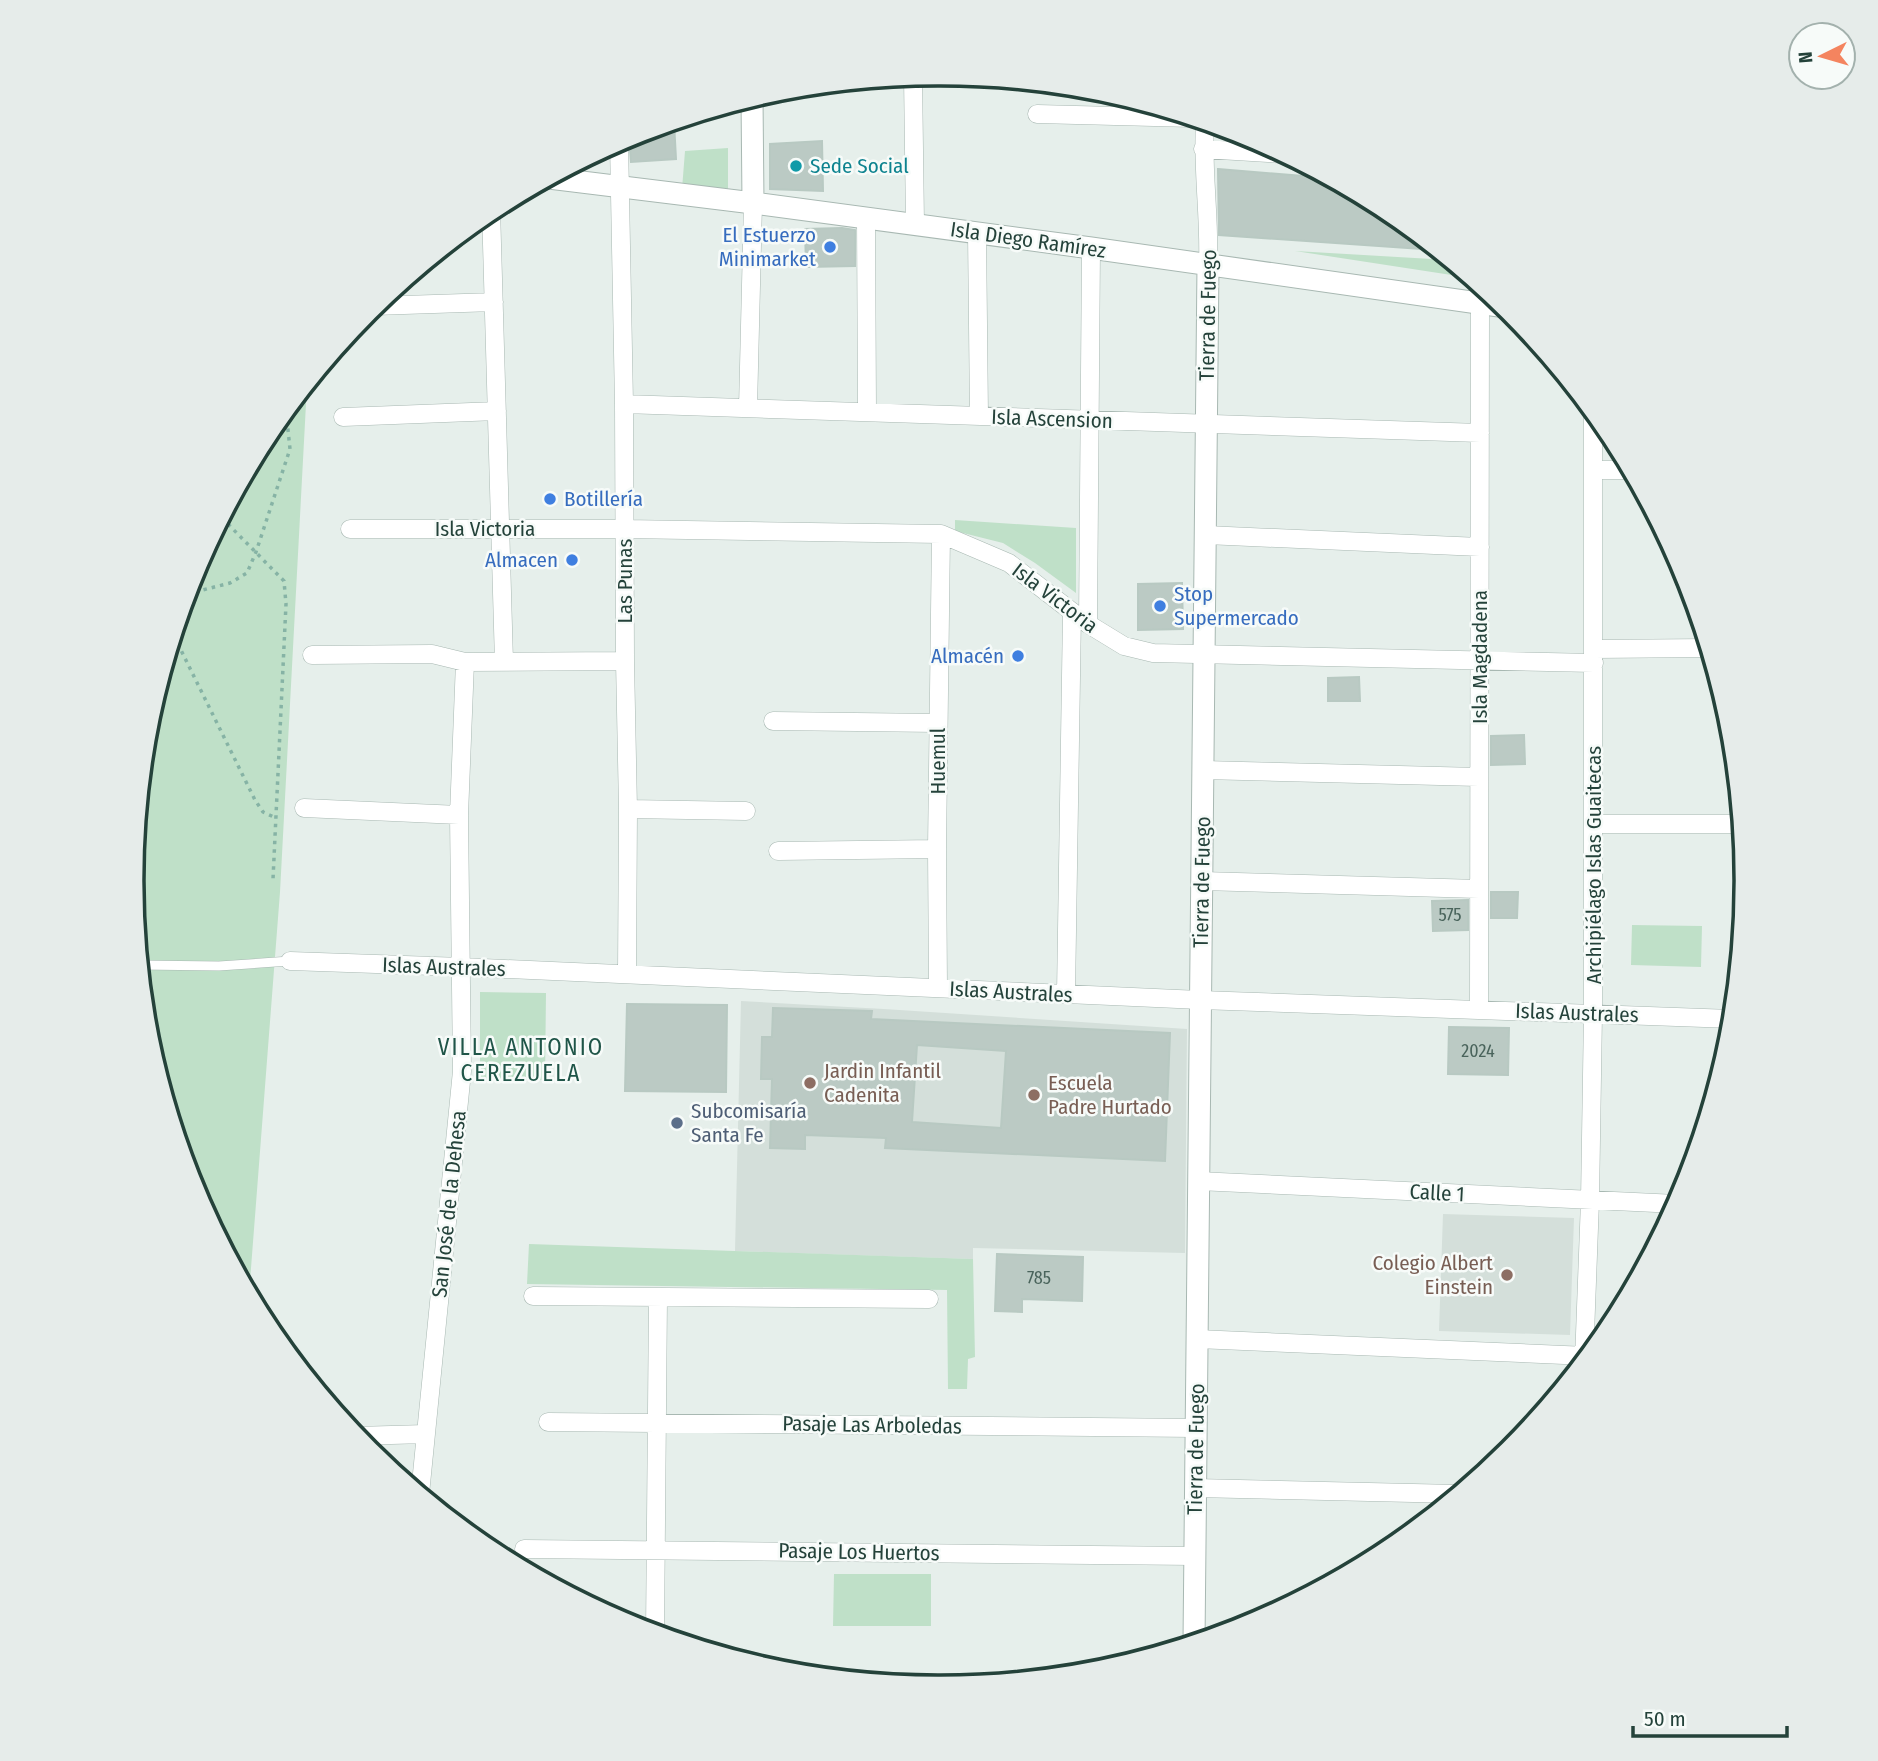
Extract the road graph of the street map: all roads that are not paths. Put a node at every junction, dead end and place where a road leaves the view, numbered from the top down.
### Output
1 (913, 86) edge
2 (752, 109) edge
3 (1037, 114) dead end
4 (1158, 117) edge
5 (1204, 132) edge
6 (1203, 149) junction
7 (1257, 152) edge
8 (619, 153) edge
9 (565, 180) edge
10 (620, 187) junction
11 (753, 203) junction
12 (866, 218) junction
13 (491, 224) edge
14 (915, 224) junction
15 (977, 233) junction
16 (1091, 248) junction
17 (1208, 265) junction
18 (494, 302) junction
19 (1480, 304) junction
20 (391, 305) edge
21 (1486, 305) edge
22 (624, 404) junction
23 (748, 408) junction
24 (497, 411) junction
25 (867, 412) junction
26 (979, 416) junction
27 (343, 417) dead end
28 (1089, 420) junction
29 (1207, 424) junction
30 (1593, 430) edge
31 (1480, 433) junction
32 (1594, 470) junction
33 (1619, 470) edge
34 (350, 529) dead end
35 (500, 529) junction
36 (625, 529) junction
37 (941, 534) junction
38 (1206, 535) junction
39 (1480, 547) junction
40 (1072, 613) junction
41 (1087, 624) junction
42 (1699, 649) edge
43 (1205, 654) junction
44 (312, 655) dead end
45 (1594, 656) junction
46 (1480, 660) junction
47 (625, 661) junction
48 (465, 662) junction
49 (505, 662) junction
50 (773, 721) dead end
51 (938, 723) junction
52 (1203, 770) junction
53 (1479, 777) junction
54 (304, 808) dead end
55 (628, 809) junction
56 (746, 811) dead end
57 (459, 815) junction
58 (1594, 824) junction
59 (1732, 824) edge
60 (937, 849) junction
61 (778, 851) dead end
62 (1202, 881) junction
63 (1479, 889) junction
64 (290, 961) joint
65 (149, 965) edge
66 (462, 967) junction
67 (627, 974) junction
68 (938, 988) junction
69 (1066, 994) junction
70 (1200, 1000) junction
71 (1479, 1009) junction
72 (1594, 1013) junction
73 (1721, 1019) edge
74 (1198, 1181) junction
75 (1590, 1201) junction
76 (1665, 1204) edge
77 (533, 1296) dead end
78 (658, 1297) junction
79 (929, 1299) dead end
80 (1197, 1339) junction
81 (1586, 1342) edge
82 (1575, 1357) edge
83 (548, 1422) dead end
84 (657, 1422) junction
85 (1196, 1428) junction
86 (426, 1434) junction
87 (371, 1436) edge
88 (421, 1483) edge
89 (1195, 1488) junction
90 (1444, 1494) edge
91 (524, 1549) dead end
92 (656, 1550) junction
93 (1195, 1556) junction
94 (655, 1622) edge
95 (1197, 1632) edge

1 - 14 street
2 - 11 street
3 - 4 street
5 - 6 street, Tierra de Fuego
6 - 7 street
6 - 17 street, Tierra de Fuego
8 - 10 street, Las Punas
9 - 10 street, Isla Diego Ramírez
10 - 11 street, Isla Diego Ramírez
10 - 22 street, Las Punas
11 - 12 street, Isla Diego Ramírez
11 - 23 street
12 - 14 street, Isla Diego Ramírez
12 - 25 street
13 - 18 street
14 - 15 street, Isla Diego Ramírez
15 - 16 street, Isla Diego Ramírez
15 - 26 street
16 - 17 street, Isla Diego Ramírez
16 - 28 street
17 - 19 street, Isla Diego Ramírez
17 - 29 street, Tierra de Fuego
18 - 20 street
18 - 24 street
19 - 21 street, Isla Diego Ramírez
19 - 31 street, Isla Magdadena
22 - 23 street, Isla Ascension
22 - 36 street, Las Punas
23 - 25 street, Isla Ascension
24 - 27 street
24 - 35 street
25 - 26 street, Isla Ascension
26 - 28 street, Isla Ascension
28 - 29 street, Isla Ascension
28 - 41 street
29 - 31 street, Isla Ascension
29 - 38 street, Tierra de Fuego
30 - 32 street, Archipiélago Islas Guaitecas
31 - 39 street, Isla Magdadena
32 - 33 street
32 - 45 street, Archipiélago Islas Guaitecas
34 - 35 street, Isla Victoria
35 - 36 street, Isla Victoria
35 - 49 street
36 - 37 street, Isla Victoria
36 - 47 street, Las Punas
37 - 40 street, Isla Victoria
37 - 51 street, Huemul
38 - 39 street
38 - 43 street, Tierra de Fuego
39 - 46 street, Isla Magdadena
40 - 41 street, Isla Victoria
40 - 69 street
41 - 43 street, Isla Victoria
42 - 45 street, Isla Victoria
43 - 46 street, Isla Victoria
43 - 52 street, Tierra de Fuego
44 - 48 street
45 - 46 street, Isla Victoria
45 - 58 street, Archipiélago Islas Guaitecas
46 - 53 street, Isla Magdadena
47 - 49 street
47 - 55 street, Las Punas
48 - 49 street
48 - 57 street, San José de la Dehesa
50 - 51 street
51 - 60 street, Huemul
52 - 53 street
52 - 62 street, Tierra de Fuego
53 - 63 street, Isla Magdadena
54 - 57 street
55 - 56 street
55 - 67 street, Las Punas
57 - 66 street, San José de la Dehesa
58 - 59 street
58 - 72 street, Archipiélago Islas Guaitecas
60 - 61 street
60 - 68 street, Huemul
62 - 63 street
62 - 70 street, Tierra de Fuego
63 - 71 street, Isla Magdadena
64 - 65 lane
64 - 66 street, Islas Australes
66 - 67 street, Islas Australes
66 - 86 street, San José de la Dehesa
67 - 68 street, Islas Australes
68 - 69 street, Islas Australes
69 - 70 street, Islas Australes
70 - 71 street, Islas Australes
70 - 74 street, Tierra de Fuego
71 - 72 street, Islas Australes
72 - 73 street, Islas Australes
72 - 75 street, Archipiélago Islas Guaitecas
74 - 75 street, Calle 1
74 - 80 street, Tierra de Fuego
75 - 76 street, Calle 1
75 - 81 street, Archipiélago Islas Guaitecas
77 - 78 street
78 - 79 street
78 - 84 street
80 - 82 street
80 - 85 street, Tierra de Fuego
83 - 84 street, Pasaje Las Arboledas
84 - 85 street, Pasaje Las Arboledas
84 - 92 street
85 - 89 street, Tierra de Fuego
86 - 87 street
86 - 88 street, San José de la Dehesa
89 - 90 street
89 - 93 street, Tierra de Fuego
91 - 92 street, Pasaje Los Huertos
92 - 93 street, Pasaje Los Huertos
92 - 94 street
93 - 95 street, Tierra de Fuego

